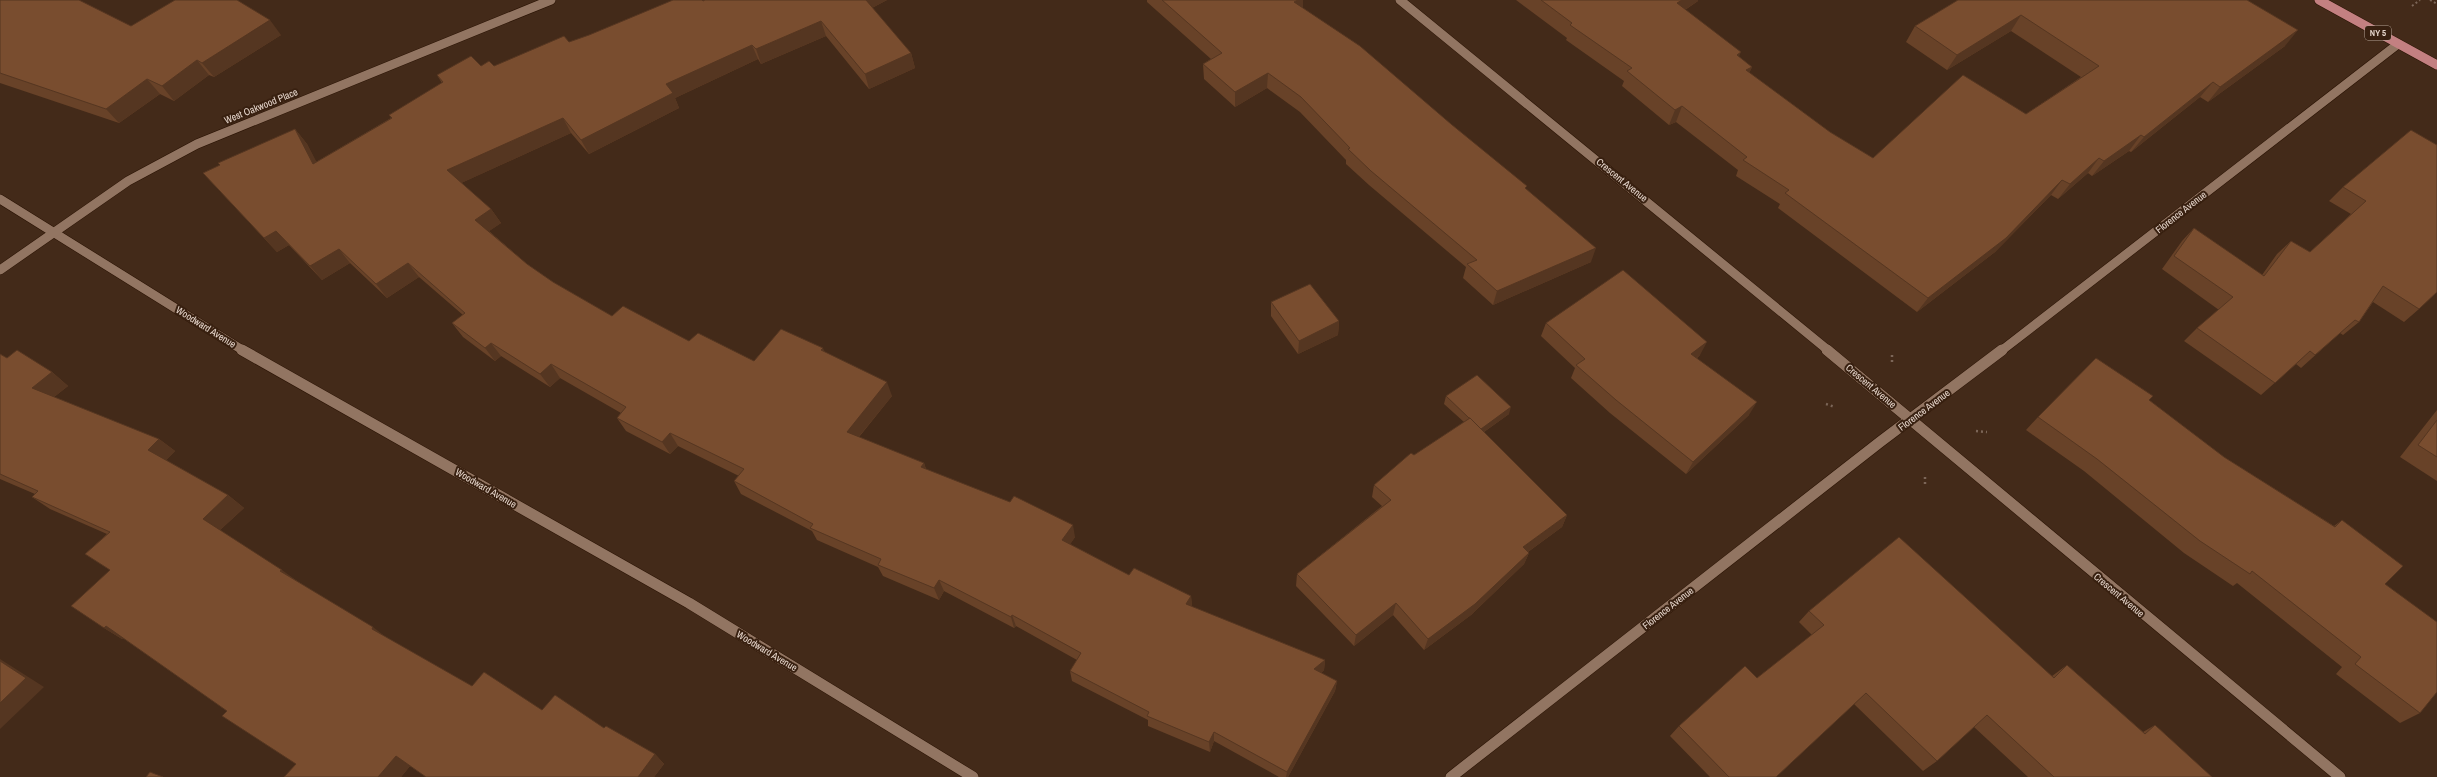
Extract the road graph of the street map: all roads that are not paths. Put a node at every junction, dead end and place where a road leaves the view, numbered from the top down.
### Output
1 (551, 0) edge
2 (1400, 0) edge
3 (2319, 0) edge
4 (2398, 44) junction
5 (2437, 65) edge
6 (0, 199) edge
7 (55, 231) junction
8 (0, 270) edge
9 (1912, 420) junction
10 (973, 777) edge
11 (1451, 777) edge
12 (2340, 777) edge

1 - 7 street, West Oakwood Place
2 - 9 street, Crescent Avenue
3 - 4 main road, NY 5
4 - 5 main road, NY 5
4 - 9 street, Florence Avenue
6 - 7 street, Woodward Avenue
7 - 8 street, West Oakwood Place
7 - 10 street, Woodward Avenue
9 - 11 street, Florence Avenue
9 - 12 street, Crescent Avenue

